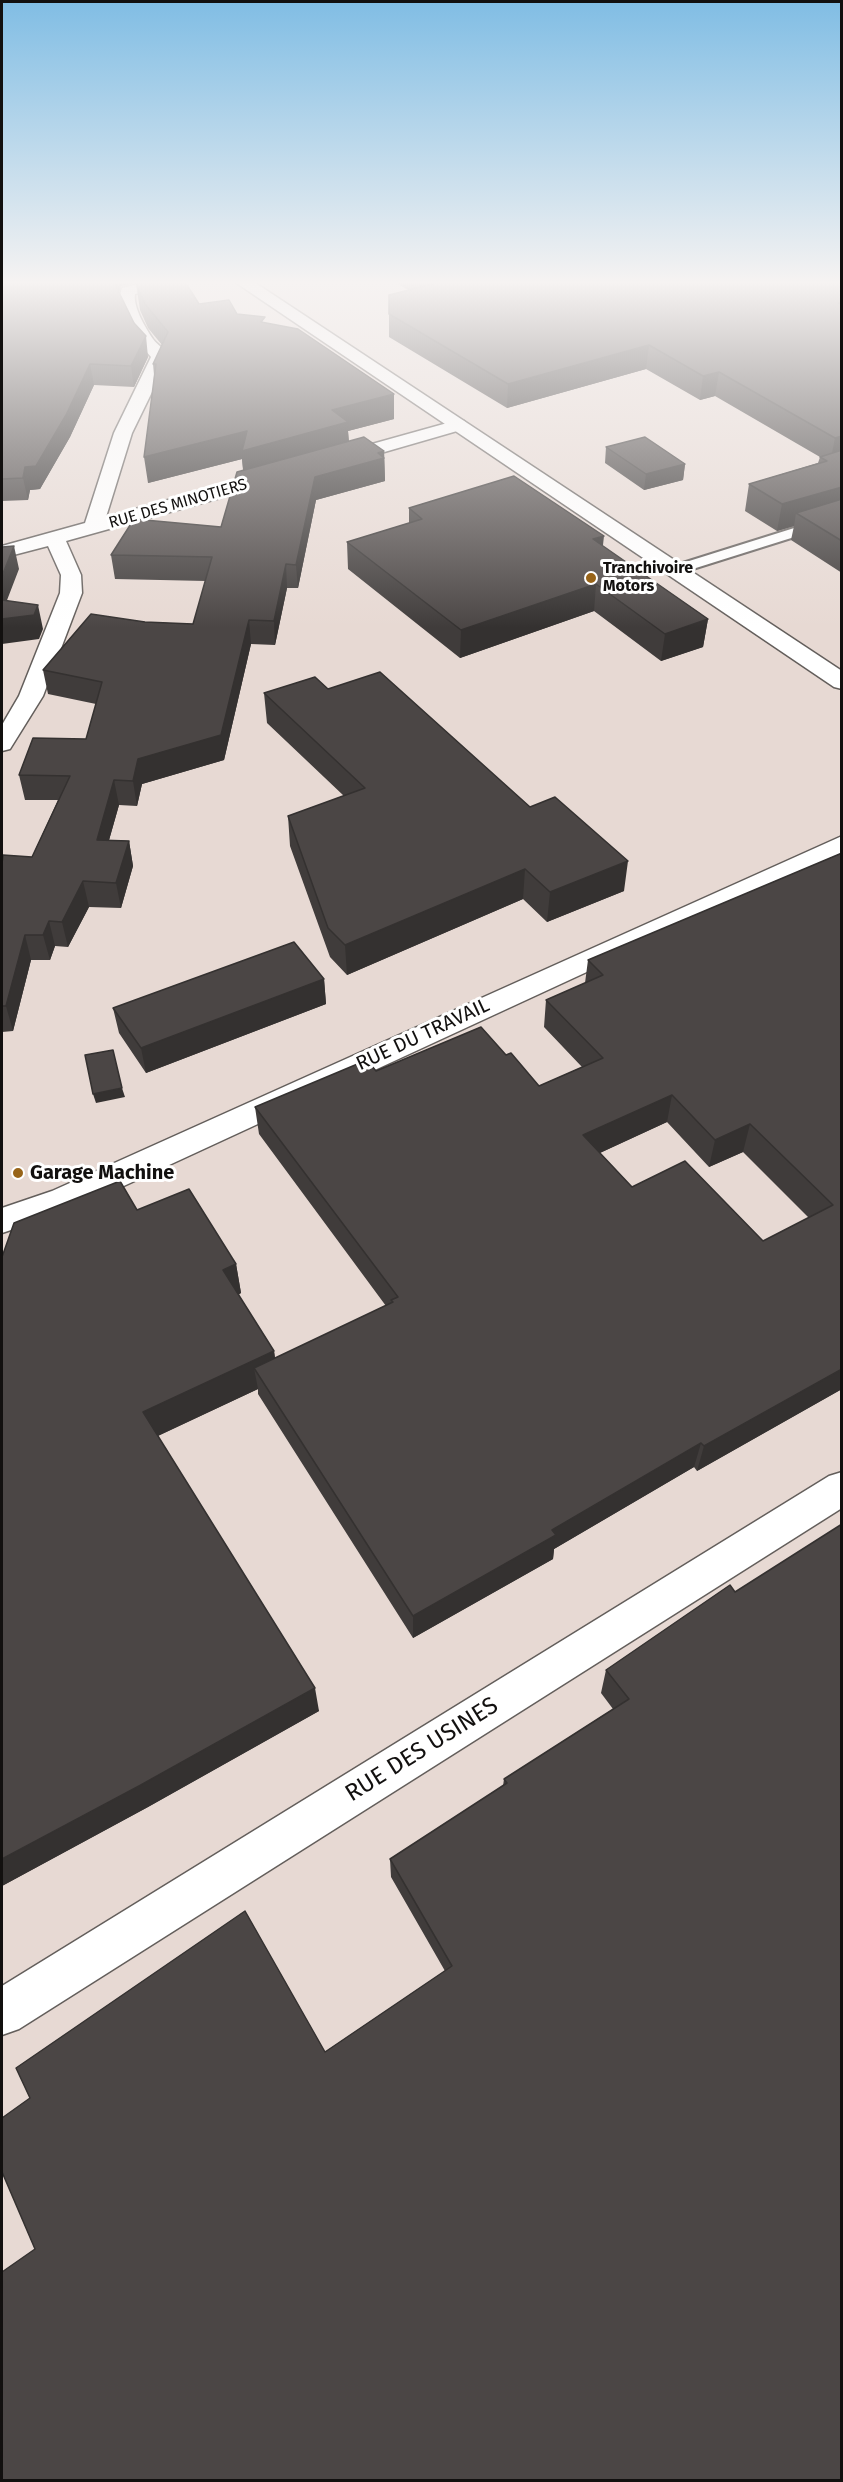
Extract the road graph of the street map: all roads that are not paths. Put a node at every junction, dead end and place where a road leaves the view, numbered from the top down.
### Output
1 (141, 396) edge
2 (414, 396) edge
3 (458, 425) junction
4 (321, 464) edge
5 (287, 473) edge
6 (842, 517) edge
7 (93, 528) junction
8 (55, 539) junction
9 (2, 552) edge
10 (675, 570) junction
11 (842, 682) edge
12 (2, 744) edge
13 (842, 844) edge
14 (2, 1221) edge
15 (842, 1488) edge
16 (2, 2012) edge

1 - 7 street
2 - 3 street
3 - 4 street
3 - 10 street
5 - 7 street, RUE DES MINOTIERS
6 - 10 lane
7 - 8 street, RUE DES MINOTIERS
8 - 9 street, RUE DES MINOTIERS
8 - 12 street
10 - 11 street
13 - 14 street, RUE DU TRAVAIL
15 - 16 street, RUE DES USINES

